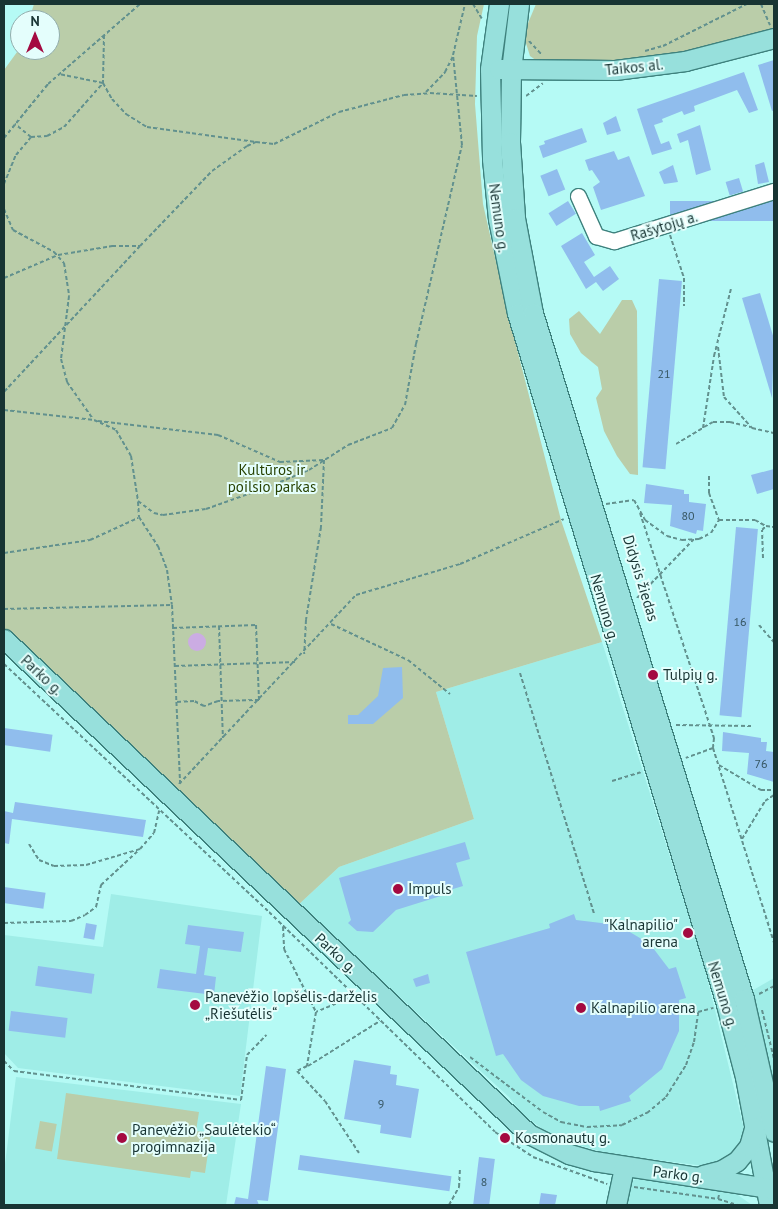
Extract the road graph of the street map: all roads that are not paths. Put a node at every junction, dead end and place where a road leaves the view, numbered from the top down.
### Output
1 (499, 4) edge
2 (519, 4) edge
3 (774, 38) edge
4 (490, 69) junction
5 (511, 70) junction
6 (774, 191) edge
7 (578, 196) dead end
8 (598, 506) junction
9 (4, 639) edge
10 (754, 1124) junction
11 (774, 1132) edge
12 (624, 1167) junction
13 (698, 1176) junction
14 (770, 1194) edge
15 (613, 1197) edge

1 - 4 main road, Nemuno g.
2 - 5 main road, Nemuno g.
3 - 5 main road, Taikos al.
4 - 5 main road, Taikos al.
4 - 8 main road, Nemuno g.
5 - 8 main road, Nemuno g.
6 - 7 street, Rašytojų a.
8 - 10 main road, Nemuno g.
8 - 11 main road, Nemuno g.
9 - 12 main road, Parko g.
10 - 13 main road
10 - 14 main road, Nemuno g.
12 - 13 main road, Parko g.
12 - 15 main road
13 - 14 main road, Parko g.

